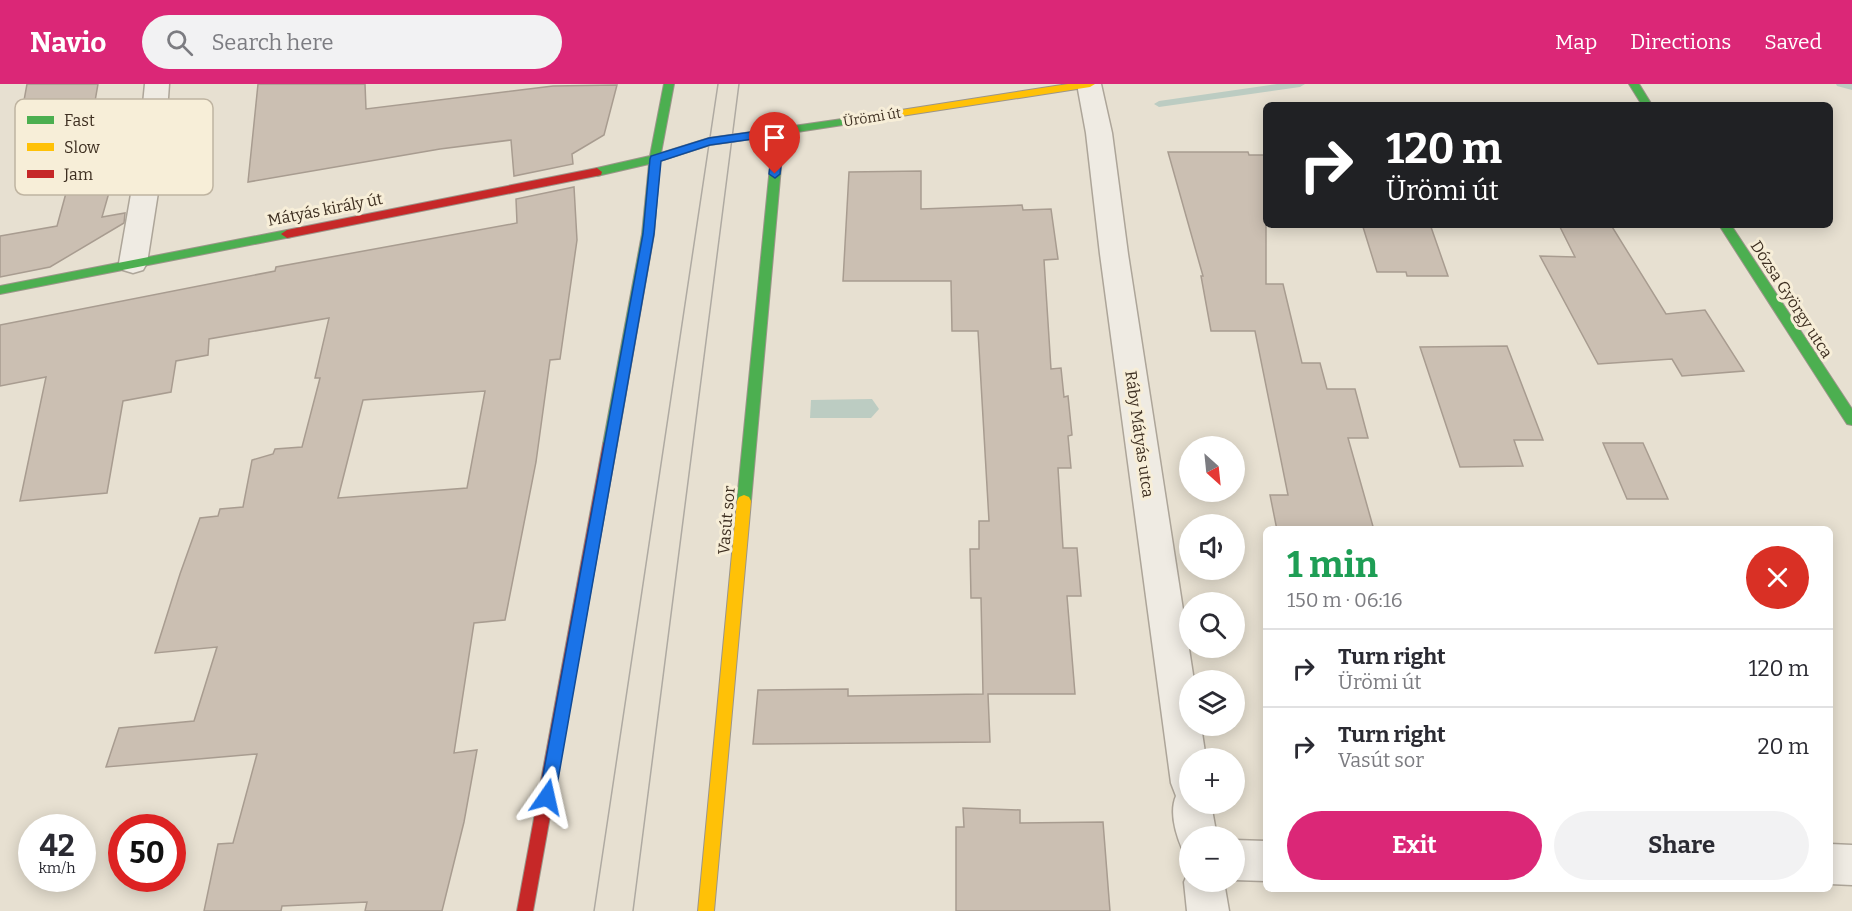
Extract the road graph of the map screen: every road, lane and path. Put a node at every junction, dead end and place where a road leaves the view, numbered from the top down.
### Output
1 (157, 84) edge
2 (669, 84) edge
3 (1090, 84) edge
4 (1634, 84) edge
5 (156, 99) edge
6 (1645, 102) edge
7 (779, 131) junction
8 (655, 159) junction
9 (144, 195) edge
10 (1727, 228) edge
11 (133, 263) junction
12 (0, 290) edge
13 (1852, 420) edge
14 (1185, 748) edge
15 (1245, 860) edge
16 (1263, 861) edge
17 (1833, 864) edge
18 (1852, 865) edge
19 (1205, 892) edge
20 (525, 911) edge
21 (706, 911) edge
22 (1208, 911) edge

1 - 5 street
2 - 8 street
3 - 7 street, Ürömi út
3 - 14 street, Ráby Mátyás utca
4 - 6 street
7 - 8 street, Ürömi út
7 - 21 street, Vasút sor
8 - 11 street, Mátyás király út
8 - 20 street
9 - 11 street
10 - 13 street, Dózsa György utca
11 - 12 street, Mátyás király út
15 - 16 street
17 - 18 street
19 - 22 street

